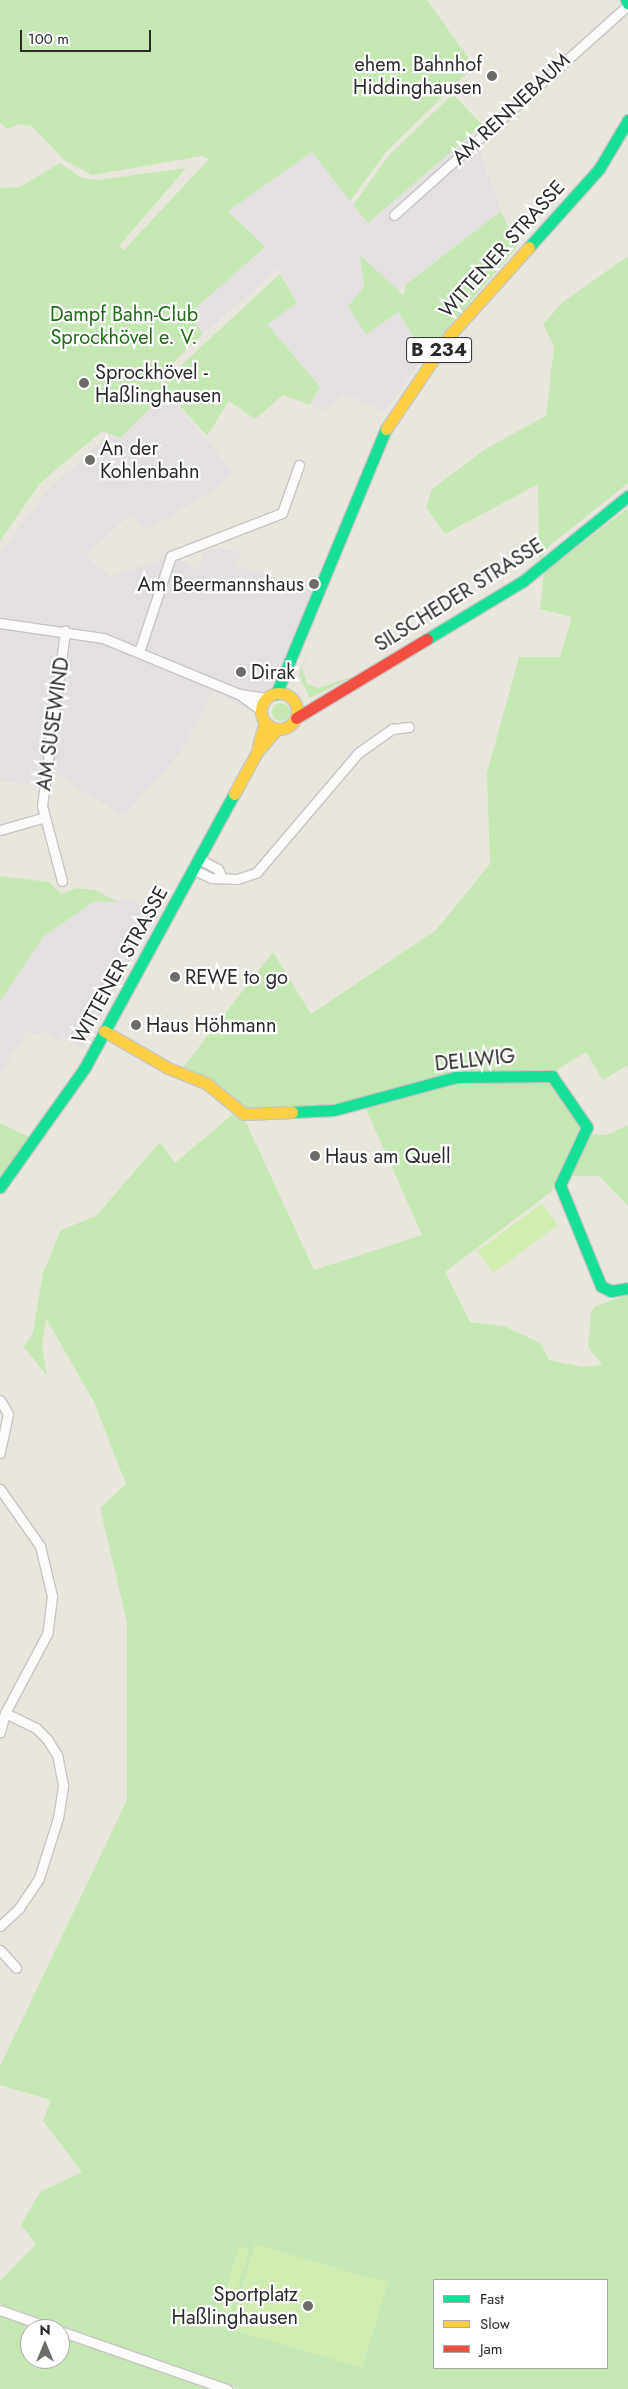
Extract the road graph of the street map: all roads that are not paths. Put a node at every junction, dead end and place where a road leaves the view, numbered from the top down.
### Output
1 (626, 0) edge
2 (628, 4) edge
3 (628, 120) edge
4 (394, 215) dead end
5 (299, 465) dead end
6 (628, 496) edge
7 (0, 623) edge
8 (65, 631) junction
9 (297, 651) junction
10 (139, 652) junction
11 (239, 694) junction
12 (272, 696) junction
13 (326, 699) junction
14 (293, 700) junction
15 (263, 717) junction
16 (296, 718) junction
17 (409, 727) dead end
18 (277, 729) junction
19 (257, 752) junction
20 (42, 818) junction
21 (1, 828) edge
22 (200, 859) junction
23 (194, 870) junction
24 (222, 878) junction
25 (62, 881) dead end
26 (104, 1031) junction
27 (0, 1186) edge
28 (628, 1288) edge
29 (0, 1400) edge
30 (0, 1453) edge
31 (0, 1489) edge
32 (5, 1714) junction
33 (0, 1732) edge
34 (0, 1926) edge
35 (0, 1950) edge
36 (16, 1968) dead end
37 (0, 2310) edge
38 (26, 2319) edge
39 (70, 2334) edge
40 (227, 2389) edge

1 - 2 main road
2 - 4 street, AM RENNEBAUM
3 - 9 main road, WITTENER STRASSE / B 234
5 - 10 street
6 - 13 main road, SILSCHEDER STRASSE
7 - 8 street
8 - 10 street
8 - 20 street, AM SUSEWIND
9 - 12 main road, WITTENER STRASSE / B 234
9 - 14 main road, WITTENER STRASSE / B 234
10 - 11 street
11 - 12 street
11 - 15 street
12 - 14 main road
12 - 15 main road
13 - 14 main road, SILSCHEDER STRASSE
13 - 16 main road, SILSCHEDER STRASSE
14 - 16 main road
15 - 18 main road
15 - 19 main road, WITTENER STRASSE
16 - 18 main road
17 - 24 street
18 - 19 main road, WITTENER STRASSE
19 - 22 main road, WITTENER STRASSE
20 - 21 street, AM SUSEWIND
20 - 25 street, AM SUSEWIND
22 - 23 main road, WITTENER STRASSE
22 - 24 street
23 - 24 street
23 - 26 main road, WITTENER STRASSE
26 - 27 main road, WITTENER STRASSE
26 - 28 main road, DELLWIG
29 - 30 street
31 - 32 street
32 - 33 street
32 - 34 street
35 - 36 street
37 - 38 street
39 - 40 street

